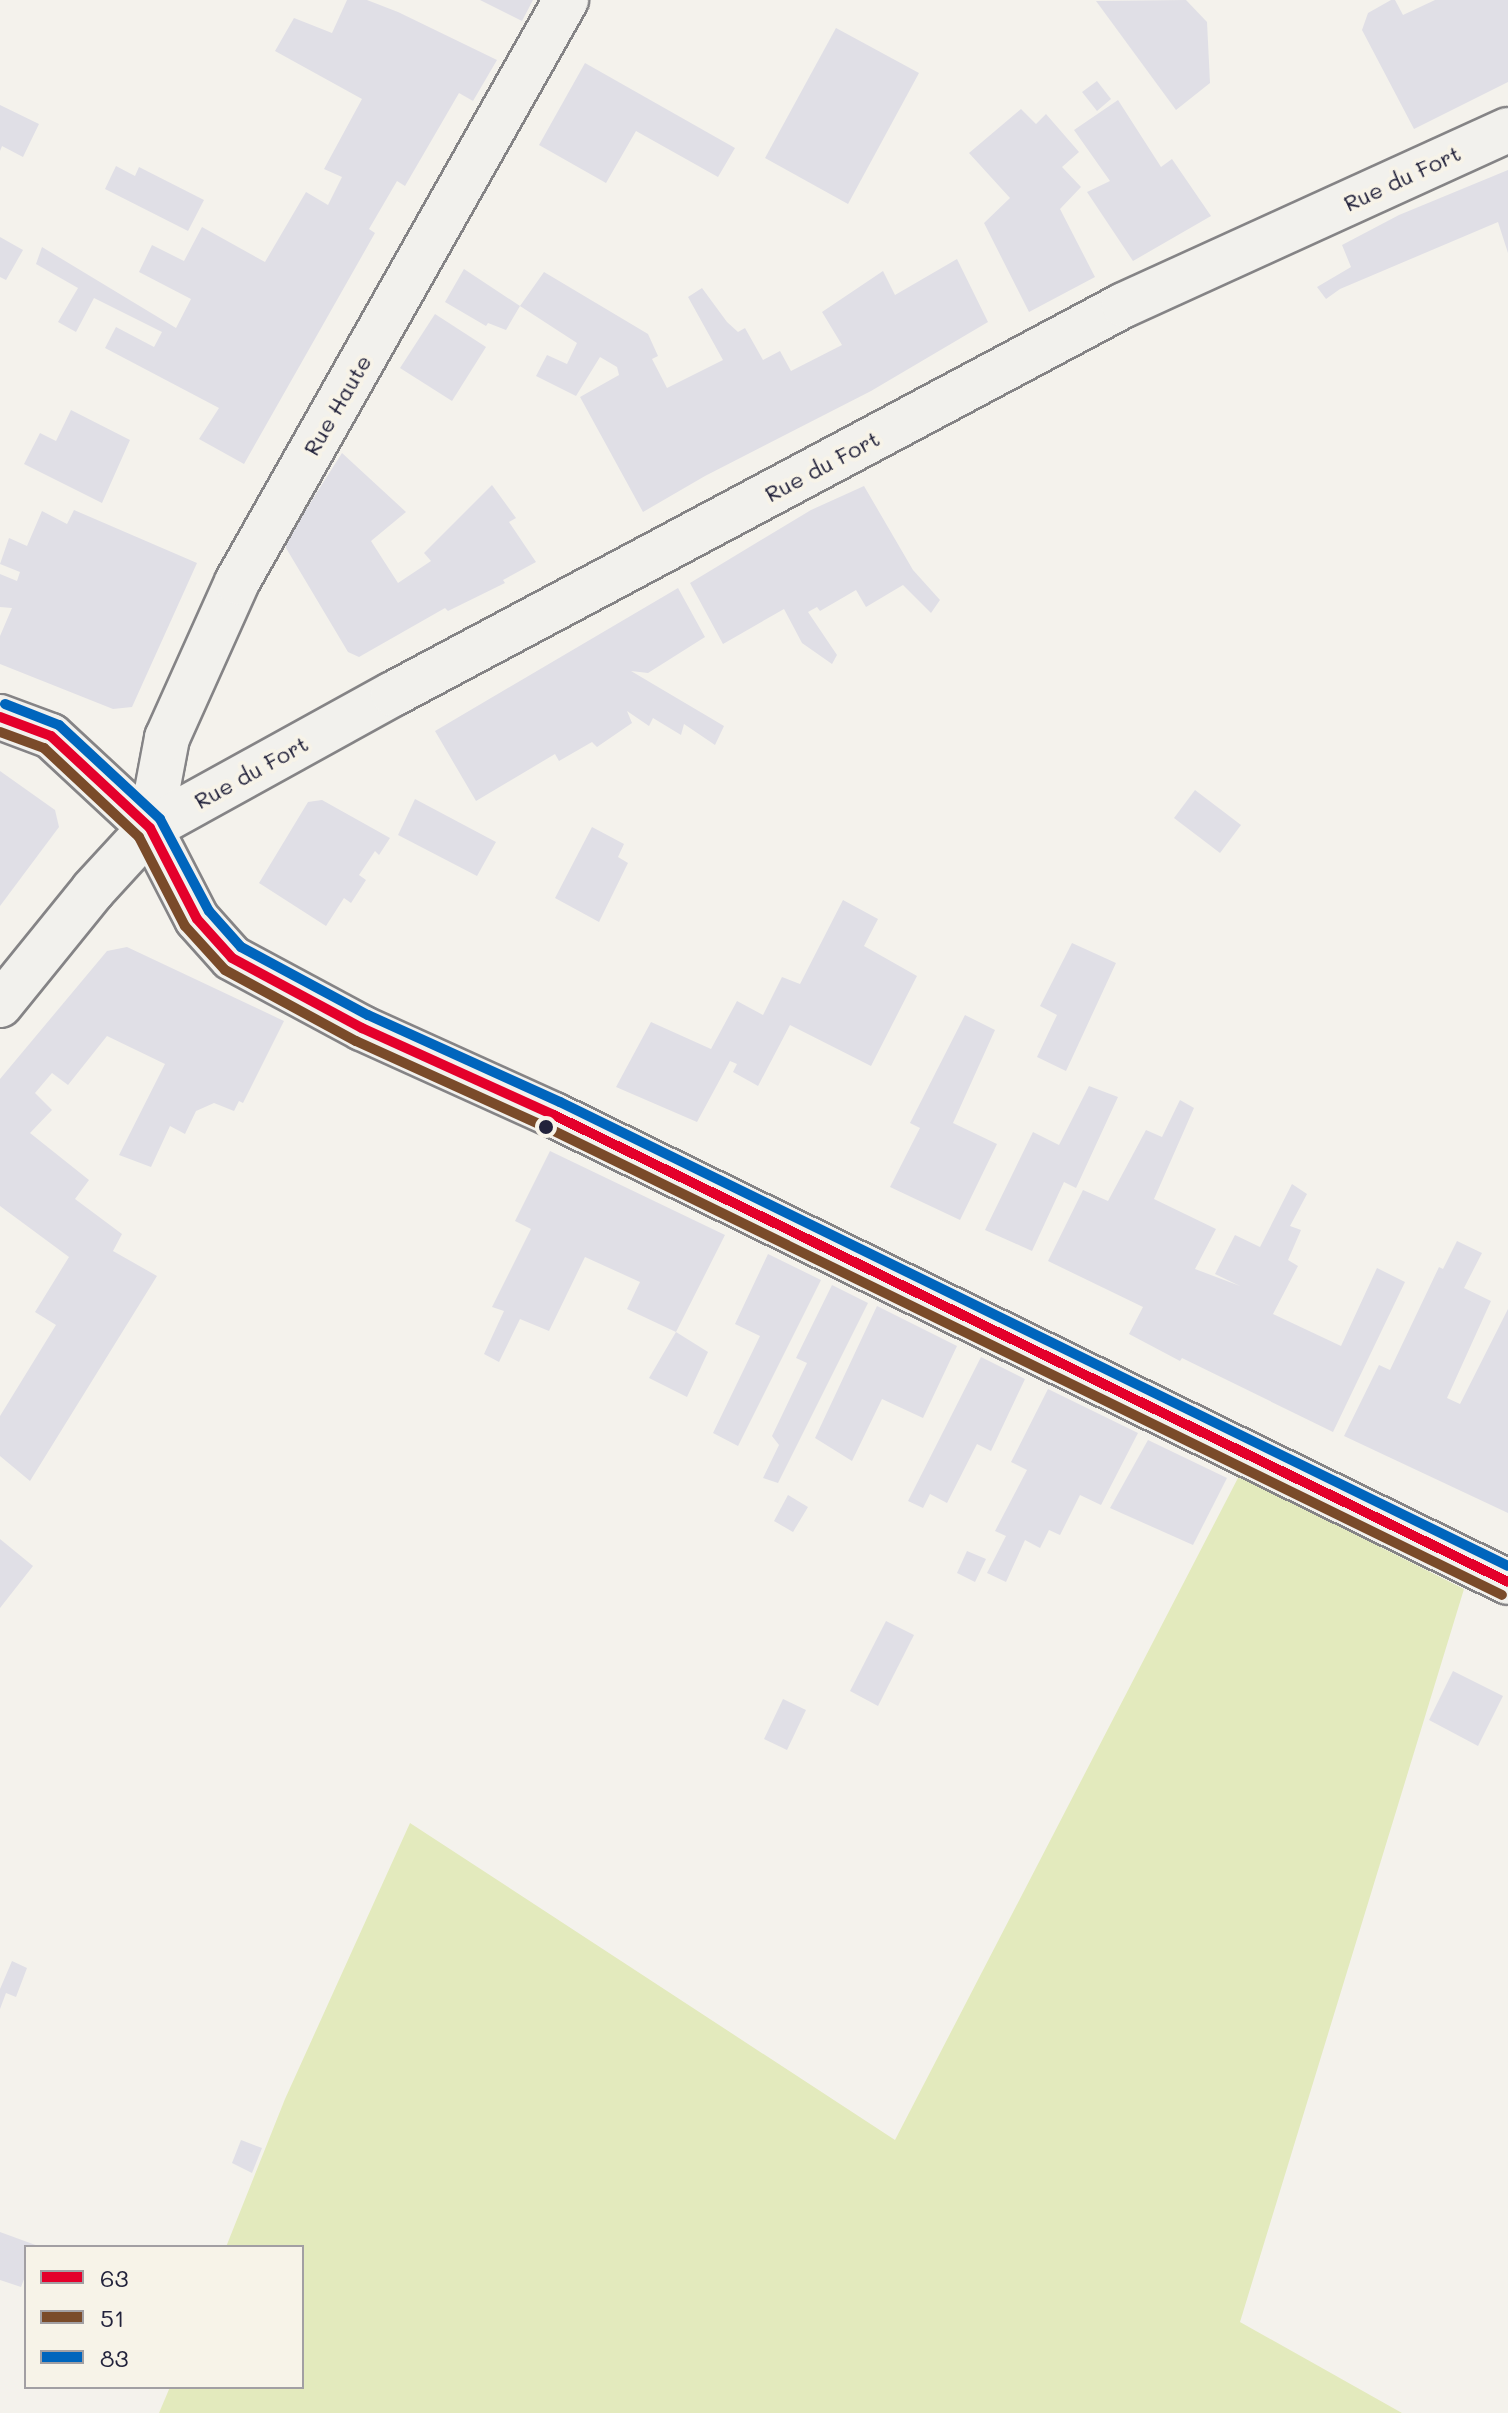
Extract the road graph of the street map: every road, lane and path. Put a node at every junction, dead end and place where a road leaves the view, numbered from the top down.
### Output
1 (566, 0) edge
2 (1508, 130) edge
3 (0, 717) edge
4 (150, 828) junction
5 (0, 1005) edge
6 (1508, 1582) edge

1 - 4 street, Rue Haute
2 - 4 street, Rue du Fort
3 - 4 street
4 - 5 street
4 - 6 street

